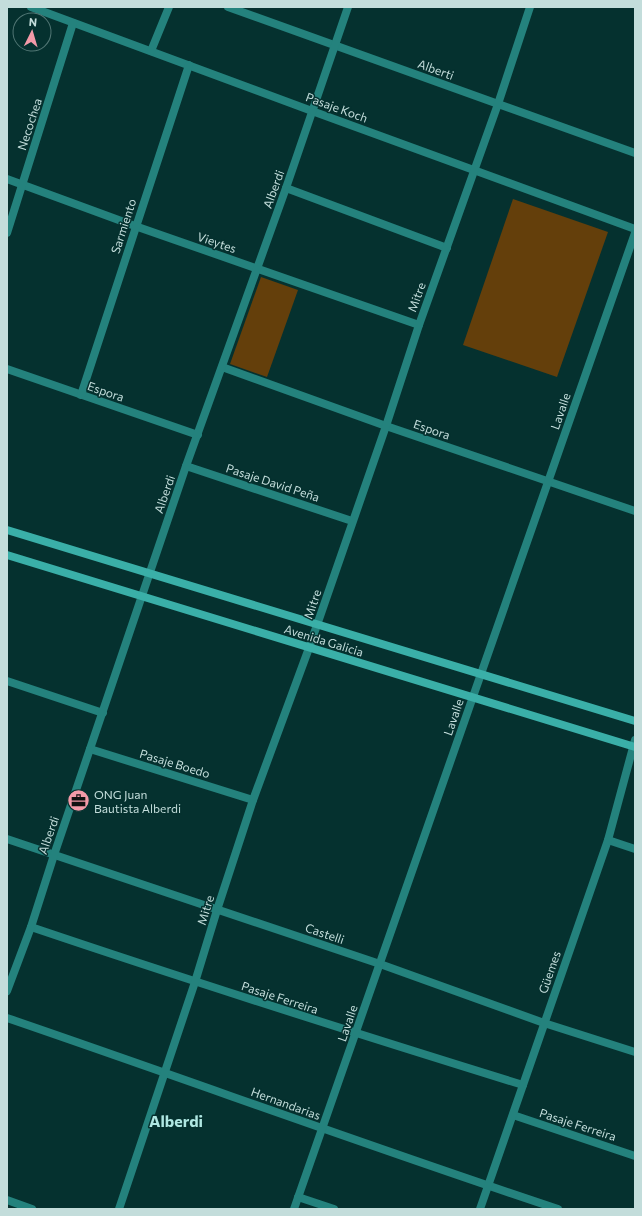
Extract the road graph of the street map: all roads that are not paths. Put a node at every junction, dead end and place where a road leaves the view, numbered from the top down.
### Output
1 (31, 7) edge
2 (169, 7) edge
3 (228, 7) edge
4 (348, 7) edge
5 (530, 7) edge
6 (73, 23) junction
7 (335, 44) junction
8 (151, 51) junction
9 (189, 65) junction
10 (498, 104) junction
11 (312, 111) junction
12 (635, 153) edge
13 (475, 170) junction
14 (7, 179) edge
15 (22, 184) junction
16 (286, 188) junction
17 (135, 226) junction
18 (635, 229) edge
19 (7, 233) edge
20 (635, 233) edge
21 (447, 248) junction
22 (256, 269) junction
23 (419, 325) junction
24 (222, 368) junction
25 (7, 369) edge
26 (81, 395) junction
27 (386, 426) junction
28 (198, 435) junction
29 (186, 466) junction
30 (548, 481) junction
31 (635, 511) edge
32 (352, 521) junction
33 (7, 530) edge
34 (7, 555) edge
35 (149, 574) junction
36 (142, 596) junction
37 (317, 624) junction
38 (309, 648) junction
39 (481, 674) junction
40 (7, 681) edge
41 (473, 698) junction
42 (103, 713) junction
43 (635, 721) edge
44 (634, 744) edge
45 (90, 749) junction
46 (253, 800) junction
47 (7, 839) edge
48 (608, 840) junction
49 (635, 849) edge
50 (54, 855) junction
51 (217, 910) junction
52 (31, 927) junction
53 (380, 964) junction
54 (195, 982) junction
55 (7, 991) edge
56 (7, 1018) edge
57 (544, 1023) junction
58 (356, 1034) junction
59 (635, 1052) edge
60 (165, 1072) junction
61 (523, 1085) junction
62 (512, 1115) junction
63 (322, 1129) junction
64 (635, 1156) edge
65 (488, 1186) junction
66 (298, 1197) junction
67 (7, 1200) edge
68 (32, 1209) edge
69 (119, 1209) edge
70 (294, 1209) edge
71 (334, 1209) edge
72 (480, 1209) edge
73 (558, 1209) edge

1 - 6 street, Pasaje Koch
2 - 8 street
3 - 7 street, Alberti
4 - 7 street, Alberdi
5 - 10 street, Mitre
6 - 8 street, Pasaje Koch
6 - 15 street, Necochea
7 - 10 street, Alberti
7 - 11 street, Alberdi
8 - 9 street, Pasaje Koch
9 - 11 street, Pasaje Koch
9 - 17 street, Sarmiento
10 - 12 street, Alberti
10 - 13 street, Mitre
11 - 13 street, Pasaje Koch
11 - 16 street, Alberdi
13 - 18 street, Pasaje Koch
13 - 21 street, Mitre
14 - 15 street, Vieytes
15 - 17 street, Vieytes
15 - 19 street, Necochea
16 - 21 street
16 - 22 street, Alberdi
17 - 22 street, Vieytes
17 - 26 street, Sarmiento
20 - 30 street, Lavalle
21 - 23 street, Mitre
22 - 23 street, Vieytes
22 - 24 street, Alberdi
23 - 27 street, Mitre
24 - 27 street, Espora
24 - 28 street, Alberdi
25 - 26 street, Espora
26 - 28 street, Espora
27 - 30 street, Espora
27 - 32 street, Mitre
28 - 29 street, Alberdi
29 - 32 street, Pasaje David Peña
29 - 35 street, Alberdi
30 - 31 street, Espora
30 - 39 street, Lavalle
32 - 37 street, Mitre
33 - 35 main road, Avenida Galicia
34 - 36 main road, Avenida Galicia
35 - 36 street, Alberdi
35 - 37 main road, Avenida Galicia
36 - 38 main road, Avenida Galicia
36 - 42 street, Alberdi
37 - 38 street, Mitre
37 - 39 main road, Avenida Galicia
38 - 41 main road, Avenida Galicia
38 - 46 street, Mitre
39 - 41 street, Lavalle
39 - 43 main road, Avenida Galicia
40 - 42 street
41 - 44 main road, Avenida Galicia
41 - 53 street, Lavalle
42 - 45 street, Alberdi
44 - 48 street, Güemes
45 - 46 street, Pasaje Boedo
45 - 50 street, Alberdi
46 - 51 street, Mitre
47 - 50 street, Castelli
48 - 49 street
48 - 57 street, Güemes
50 - 51 street, Castelli
50 - 52 street, Alberdi
51 - 53 street, Castelli
51 - 54 street, Mitre
52 - 54 street, Pasaje Ferreira
52 - 55 street, Alberdi
53 - 57 street, Castelli
53 - 58 street, Lavalle
54 - 58 street, Pasaje Ferreira
54 - 60 street, Mitre
56 - 60 street, Hernandarias
57 - 59 street, Castelli
57 - 61 street, Güemes
58 - 61 street, Pasaje Ferreira
58 - 63 street, Lavalle
60 - 63 street, Hernandarias
60 - 69 street, Mitre
61 - 62 street, Güemes
62 - 64 street, Pasaje Ferreira
62 - 65 street, Güemes
63 - 65 street, Hernandarias
63 - 66 street, Lavalle
65 - 72 street, Güemes
65 - 73 street, Hernandarias
66 - 70 street, Lavalle
66 - 71 street
67 - 68 street

